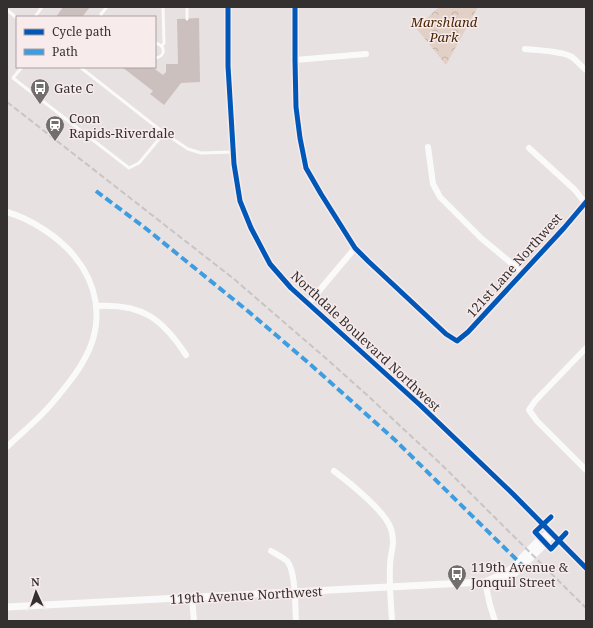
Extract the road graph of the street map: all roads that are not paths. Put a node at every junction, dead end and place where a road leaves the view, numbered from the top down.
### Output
1 (42, 7) edge
2 (107, 7) edge
3 (163, 7) edge
4 (187, 7) edge
5 (228, 7) edge
6 (295, 7) edge
7 (7, 10) edge
8 (36, 16) edge
9 (102, 16) edge
10 (16, 17) edge
11 (187, 19) dead end
12 (156, 43) edge
13 (162, 46) junction
14 (525, 49) dead end
15 (366, 54) dead end
16 (156, 58) edge
17 (295, 60) junction
18 (21, 68) edge
19 (81, 68) edge
20 (586, 70) edge
21 (164, 133) junction
22 (428, 147) dead end
23 (529, 148) dead end
24 (233, 152) junction
25 (585, 203) edge
26 (7, 212) edge
27 (355, 248) junction
28 (522, 272) junction
29 (308, 304) junction
30 (96, 306) junction
31 (586, 348) edge
32 (186, 355) dead end
33 (7, 447) edge
34 (334, 470) dead end
35 (586, 470) edge
36 (551, 533) junction
37 (271, 551) dead end
38 (586, 568) edge
39 (485, 582) junction
40 (390, 587) junction
41 (294, 592) junction
42 (192, 598) junction
43 (7, 607) edge
44 (194, 621) edge
45 (296, 621) edge
46 (392, 621) edge
47 (495, 621) edge

1 - 8 lane
2 - 9 lane
3 - 13 lane
4 - 11 lane
5 - 24 street, Northdale Boulevard Northwest
6 - 17 street
7 - 10 lane
12 - 13 lane
13 - 16 lane
14 - 20 street
15 - 17 street
17 - 27 street
18 - 21 lane
19 - 21 lane
21 - 24 lane
22 - 28 street
23 - 25 street
24 - 29 street, Northdale Boulevard Northwest
25 - 28 street, 121st Lane Northwest
26 - 30 street
27 - 28 street, 121st Lane Northwest
27 - 29 street
29 - 36 street, Northdale Boulevard Northwest
30 - 32 street
30 - 33 street
31 - 35 street
34 - 40 street
36 - 38 street, Northdale Boulevard Northwest
36 - 39 street, 119th Avenue Northwest
37 - 41 street
39 - 40 street, 119th Avenue Northwest
39 - 47 street
40 - 41 street, 119th Avenue Northwest
40 - 46 street
41 - 42 street, 119th Avenue Northwest
41 - 45 street
42 - 43 street, 119th Avenue Northwest
42 - 44 street

